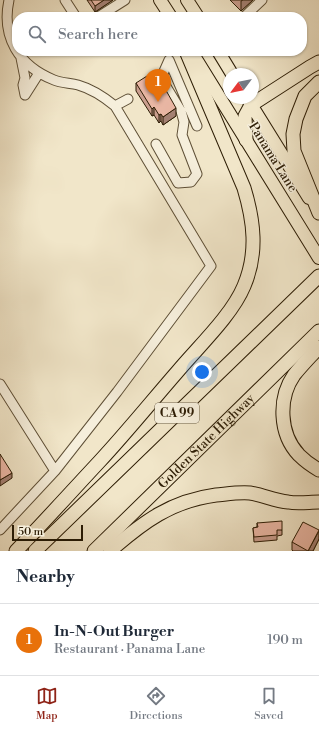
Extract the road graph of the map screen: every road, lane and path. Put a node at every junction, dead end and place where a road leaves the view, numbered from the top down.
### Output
1 (9, 0) edge
2 (65, 0) edge
3 (125, 0) edge
4 (160, 0) edge
5 (187, 0) edge
6 (262, 0) edge
7 (73, 12) edge
8 (106, 12) edge
9 (167, 12) edge
10 (195, 12) edge
11 (249, 12) edge
12 (4, 18) edge
13 (12, 43) edge
14 (21, 56) joint
15 (188, 56) edge
16 (194, 56) edge
17 (221, 56) edge
18 (319, 62) edge
19 (228, 68) edge
20 (39, 73) junction
21 (319, 82) edge
22 (259, 96) edge
23 (128, 99) dead end
24 (248, 104) edge
25 (250, 104) edge
26 (115, 106) junction
27 (197, 126) dead end
28 (246, 140) junction
29 (156, 144) dead end
30 (319, 214) edge
31 (319, 258) edge
32 (319, 266) edge
33 (319, 276) edge
34 (319, 331) edge
35 (319, 347) edge
36 (244, 348) junction
37 (0, 384) edge
38 (319, 470) edge
39 (55, 471) junction
40 (319, 502) edge
41 (0, 530) edge
42 (16, 551) edge
43 (36, 551) edge
44 (94, 551) edge
45 (110, 551) edge

1 - 12 lane
2 - 7 lane
3 - 8 lane
4 - 9 main road
5 - 10 main road
6 - 11 lane
12 - 13 lane
14 - 20 lane
14 - 20 lane
15 - 42 highway
16 - 28 main road, Panama Lane
17 - 19 main road
18 - 22 highway
20 - 26 lane
21 - 30 highway
23 - 26 lane
24 - 28 highway
25 - 30 main road, Panama Lane
26 - 39 lane
27 - 29 lane
28 - 31 main road, Panama Lane
32 - 36 highway
33 - 36 highway, CA 99
34 - 44 highway, Golden State Highway / CA 99
35 - 38 highway
36 - 43 highway, CA 99
37 - 39 lane
39 - 41 lane
40 - 45 highway

